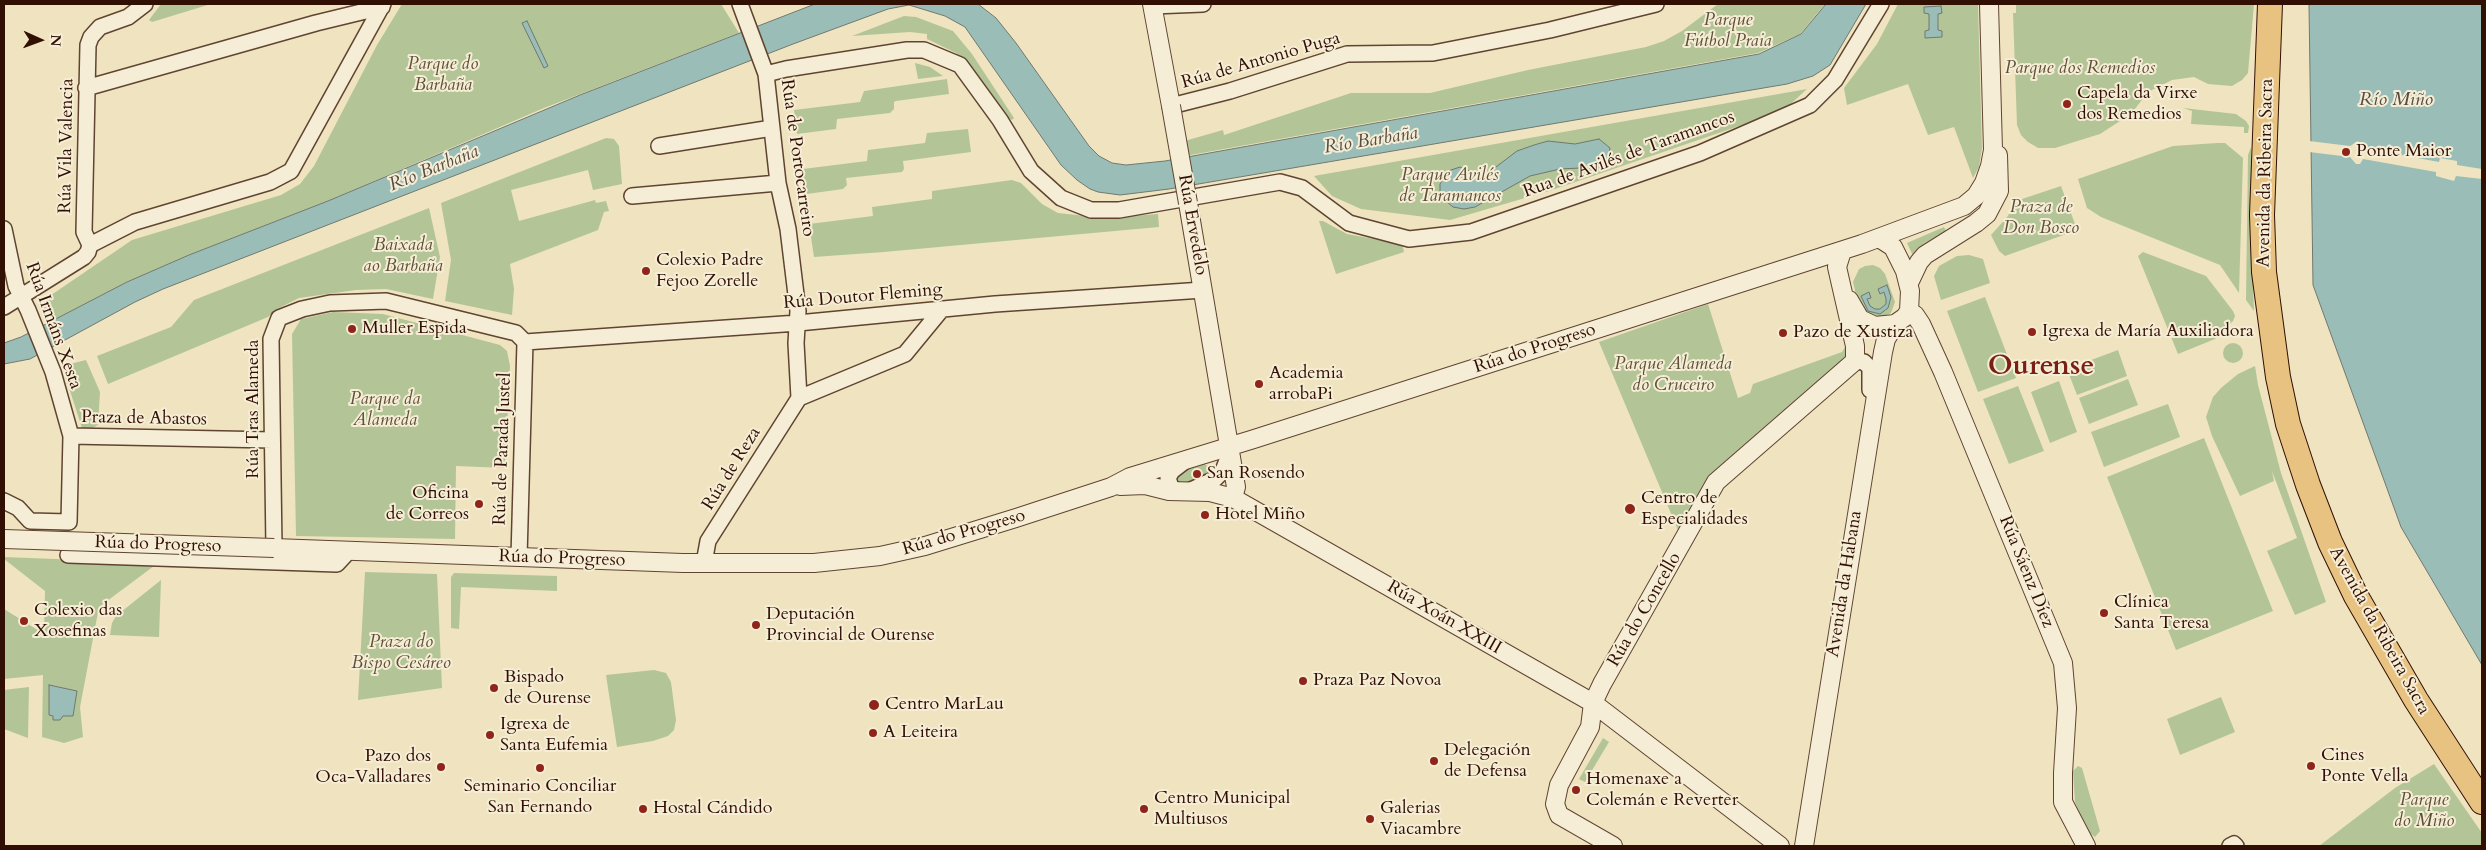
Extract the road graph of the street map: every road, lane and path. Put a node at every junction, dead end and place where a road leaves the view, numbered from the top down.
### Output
1 (145, 4) edge
2 (740, 4) edge
3 (1203, 4) edge
4 (1656, 4) edge
5 (1881, 4) edge
6 (1989, 4) edge
7 (2270, 4) edge
8 (382, 5) edge
9 (1152, 5) edge
10 (766, 74) junction
11 (86, 88) junction
12 (1171, 106) junction
13 (1994, 120) junction
14 (772, 128) junction
15 (659, 146) dead end
16 (778, 183) junction
17 (632, 196) dead end
18 (1194, 199) junction
19 (4, 229) edge
20 (1880, 238) junction
21 (90, 245) junction
22 (1842, 251) junction
23 (6, 259) edge
24 (1839, 277) junction
25 (1909, 282) junction
26 (1204, 290) junction
27 (28, 299) junction
28 (4, 307) edge
29 (942, 309) junction
30 (1909, 312) junction
31 (798, 323) junction
32 (1895, 324) junction
33 (525, 342) junction
34 (1855, 361) junction
35 (798, 398) junction
36 (71, 436) junction
37 (272, 440) junction
38 (1869, 442) junction
39 (1228, 451) junction
40 (1195, 457) junction
41 (1221, 473) junction
42 (1111, 487) junction
43 (1184, 491) junction
44 (1234, 498) junction
45 (4, 500) edge
46 (4, 539) edge
47 (274, 548) junction
48 (349, 551) junction
49 (68, 554) dead end
50 (519, 557) junction
51 (704, 563) junction
52 (1593, 702) junction
53 (1590, 727) junction
54 (1649, 745) junction
55 (2482, 802) edge
56 (2084, 845) edge
57 (1613, 846) edge
58 (1780, 846) edge
59 (1804, 846) edge
60 (2230, 846) edge
61 (2236, 846) edge

1 - 11 street, Rúa Vila Valencia
2 - 10 street, Rúa de Portocarreiro
3 - 9 street
4 - 12 street, Rúa de Antonio Puga
5 - 18 street, Rua de Avilés de Taramancos
6 - 13 street
7 - 55 highway, Avenida da Ribeira Sacra
8 - 11 street
8 - 21 street
9 - 12 street, Rúa Ervedelo
10 - 14 street, Rúa de Portocarreiro
10 - 18 street, Rua de Avilés de Taramancos
11 - 21 street, Rúa Vila Valencia
12 - 18 street, Rúa Ervedelo, bridge
13 - 20 street
13 - 25 street
14 - 15 street
14 - 16 street, Rúa de Portocarreiro
16 - 17 street
16 - 31 street, Rúa de Portocarreiro
18 - 26 street, Rúa Ervedelo
19 - 23 street, Rúa Irmáns Xesta
20 - 22 street
20 - 25 street
21 - 27 street
22 - 24 street
22 - 39 street, Rúa do Progreso
23 - 27 street, Rúa Irmáns Xesta
24 - 32 street
24 - 34 street
25 - 30 street
26 - 29 street, Rúa Doutor Fleming
26 - 39 street, Rúa Ervedelo
27 - 28 street
27 - 36 street, Rúa Irmáns Xesta
29 - 31 street, Rúa Doutor Fleming
29 - 35 street
30 - 32 street
30 - 56 street, Rúa Sáenz Díez
31 - 33 street, Rúa Doutor Fleming
31 - 35 street
32 - 38 street, Avenida da Habana
33 - 37 street, Rúa Tras Alameda
33 - 50 street, Rúa de Parada Justel
34 - 38 street
34 - 52 street, Rúa do Concello
35 - 51 street, Rúa de Reza
36 - 37 street, Praza de Abastos
36 - 45 street, Praza de Abastos
37 - 47 street, Rúa Tras Alameda
38 - 59 street, Avenida da Habana
39 - 40 street, Rúa do Progreso
39 - 41 street
39 - 44 street
40 - 41 street
40 - 42 street, Rúa do Progreso
40 - 43 street, Rúa do Progreso
41 - 43 street
41 - 44 street
42 - 43 street, Rúa do Progreso
42 - 51 street, Rúa do Progreso
43 - 44 street, Rúa Xoán XXIII
44 - 52 street, Rúa Xoán XXIII
46 - 47 street, Rúa do Progreso, bridge
47 - 48 street, Rúa do Progreso
48 - 49 street
48 - 50 street, Rúa do Progreso
50 - 51 street, Rúa do Progreso
52 - 53 street, Rúa do Concello
52 - 54 street, Rúa Xoán XXIII
53 - 54 street, Rúa Xoán XXIII
53 - 57 street, Rúa do Concello
54 - 58 street, Rúa Xoán XXIII
60 - 61 street

